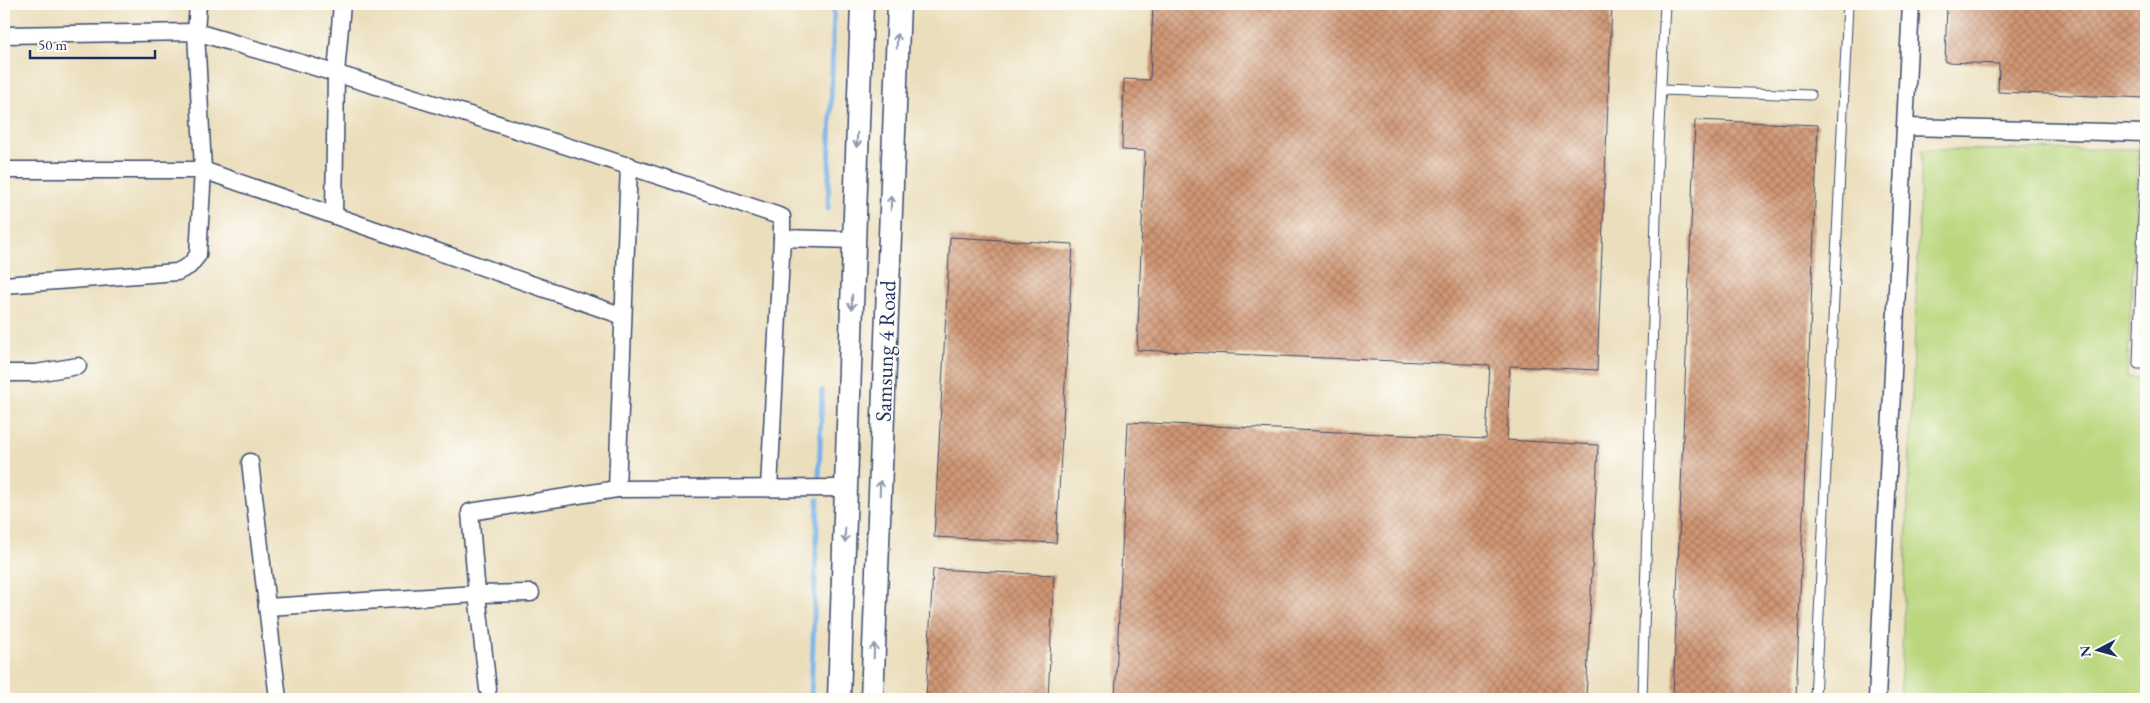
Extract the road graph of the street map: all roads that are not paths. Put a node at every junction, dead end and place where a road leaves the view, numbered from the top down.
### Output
1 (198, 4) edge
2 (342, 4) edge
3 (862, 4) edge
4 (899, 4) edge
5 (1665, 4) edge
6 (1848, 4) edge
7 (1911, 4) edge
8 (196, 32) junction
9 (4, 34) edge
10 (336, 73) junction
11 (1661, 90) junction
12 (1811, 95) dead end
13 (858, 103) junction
14 (895, 104) junction
15 (1904, 127) junction
16 (2146, 133) edge
17 (629, 165) junction
18 (4, 170) edge
19 (203, 170) junction
20 (334, 215) junction
21 (782, 238) junction
22 (853, 240) junction
23 (889, 240) junction
24 (4, 285) edge
25 (623, 316) junction
26 (2146, 364) edge
27 (78, 366) dead end
28 (4, 373) edge
29 (250, 462) dead end
30 (769, 488) junction
31 (847, 488) junction
32 (617, 489) junction
33 (531, 593) dead end
34 (477, 594) junction
35 (267, 607) junction
36 (488, 690) dead end
37 (278, 699) edge
38 (839, 699) edge
39 (872, 699) edge
40 (1642, 699) edge
41 (1815, 699) edge
42 (1877, 699) edge

1 - 8 street
2 - 10 street
3 - 13 main road, Samsung 4 Road
14 -> 4 main road, Samsung 4 Road
5 - 11 lane
6 - 41 lane
7 - 15 street
8 - 9 street
8 - 10 street
8 - 19 street
10 - 17 street
10 - 20 street
11 - 12 lane
11 - 40 lane
13 - 14 main road
13 -> 22 main road, Samsung 4 Road
23 -> 14 main road, Samsung 4 Road
15 - 16 street
15 - 42 street
16 - 26 lane
17 - 21 street
17 - 25 street
18 - 19 street
19 - 20 street
19 - 24 street
20 - 25 street
21 - 22 street
21 - 30 street
22 - 23 main road
22 -> 31 main road, Samsung 4 Road
39 -> 23 main road, Samsung 4 Road
25 - 32 street
27 - 28 street
29 - 35 street
30 - 31 street
30 - 32 street
31 -> 38 main road, Samsung 4 Road
32 - 34 street
33 - 34 street
34 - 35 street
34 - 36 street
35 - 37 street

